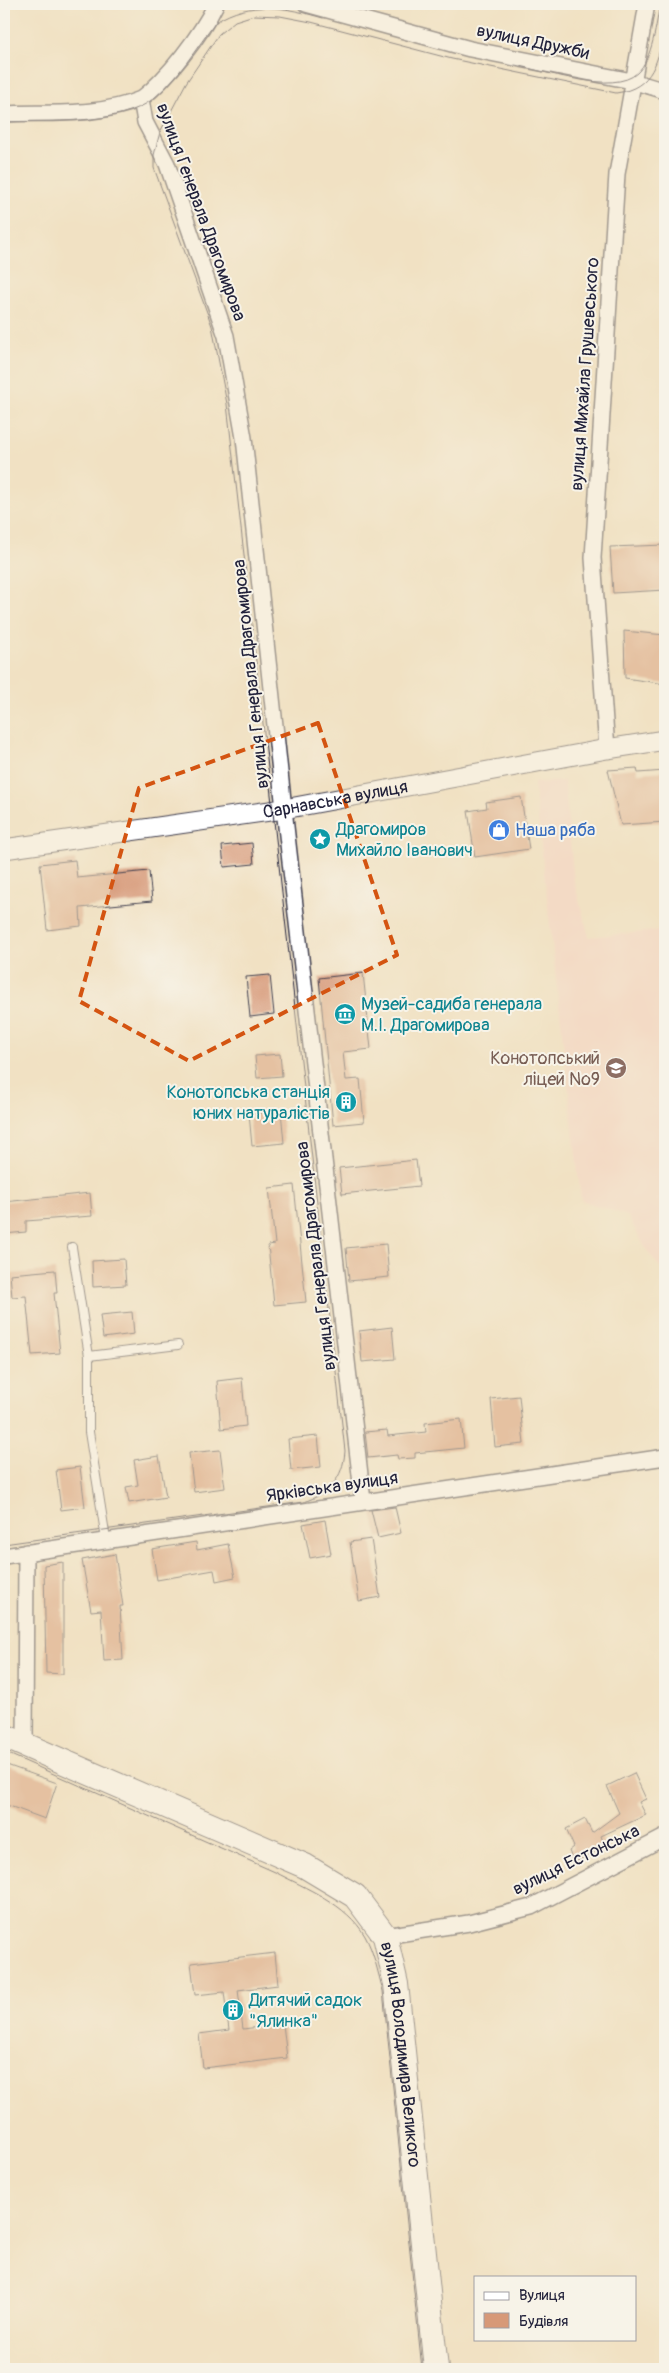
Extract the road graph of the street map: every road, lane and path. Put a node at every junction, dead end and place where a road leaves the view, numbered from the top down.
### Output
1 (216, 4) edge
2 (306, 4) edge
3 (647, 4) edge
4 (632, 81) junction
5 (665, 91) edge
6 (141, 100) junction
7 (4, 114) edge
8 (665, 740) edge
9 (607, 749) junction
10 (284, 809) junction
11 (4, 849) edge
12 (72, 1247) dead end
13 (178, 1344) dead end
14 (89, 1356) junction
15 (665, 1456) edge
16 (364, 1501) junction
17 (106, 1539) junction
18 (26, 1552) junction
19 (4, 1556) edge
20 (4, 1736) edge
21 (25, 1745) junction
22 (665, 1836) edge
23 (385, 1936) junction
24 (436, 2369) edge

1 - 6 street, вулиця Генерала Драгомирова
2 - 4 street, вулиця Дружби
3 - 4 street, вулиця Михайла Грушевського
4 - 5 street, вулиця Дружби
4 - 9 street, вулиця Михайла Грушевського
6 - 7 street
6 - 10 street, вулиця Генерала Драгомирова
8 - 9 street, Сарнавська вулиця
9 - 10 street, Сарнавська вулиця
10 - 11 street, Сарнавська вулиця
10 - 16 street, вулиця Генерала Драгомирова
12 - 14 lane
13 - 14 lane
14 - 17 lane
15 - 16 street, Ярківська вулиця
16 - 17 street, Ярківська вулиця
17 - 18 street, Ярківська вулиця
18 - 19 street, Ярківська вулиця
18 - 21 street
20 - 21 main road, вулиця Володимира Великого
21 - 23 main road, вулиця Володимира Великого
22 - 23 street, вулиця Естонська
23 - 24 main road, вулиця Володимира Великого

